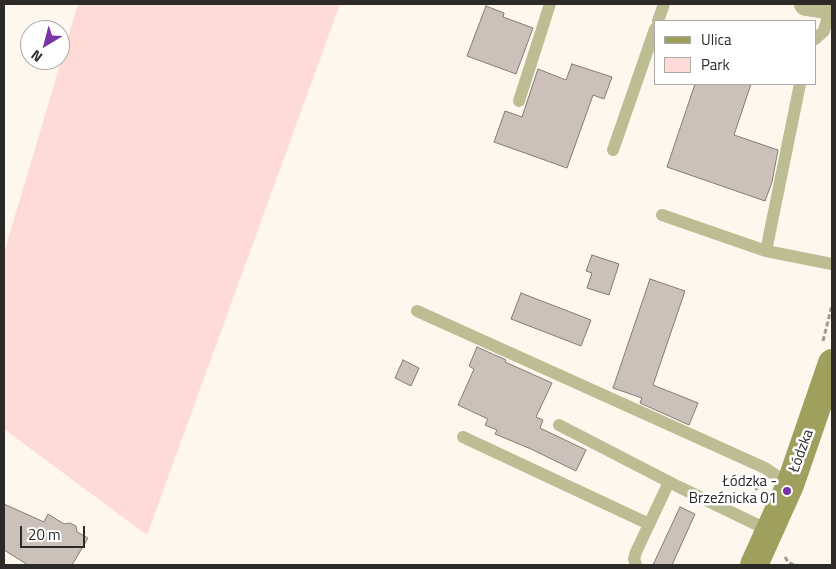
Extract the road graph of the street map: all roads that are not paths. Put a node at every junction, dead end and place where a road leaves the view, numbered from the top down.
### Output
1 (550, 4) edge
2 (664, 4) edge
3 (806, 4) edge
4 (831, 8) edge
5 (658, 20) edge
6 (654, 33) edge
7 (816, 38) edge
8 (800, 85) edge
9 (519, 101) dead end
10 (613, 150) dead end
11 (662, 215) dead end
12 (766, 251) junction
13 (832, 264) edge
14 (417, 311) dead end
15 (832, 363) edge
16 (559, 425) dead end
17 (463, 437) dead end
18 (670, 482) junction
19 (790, 485) junction
20 (648, 524) junction
21 (770, 531) junction
22 (759, 564) edge
23 (636, 565) edge

1 - 9 lane
2 - 5 lane
3 - 4 street
4 - 7 lane
6 - 10 lane
8 - 12 lane
11 - 12 lane
12 - 13 lane
14 - 19 lane
15 - 19 main road, Łódzka
16 - 18 lane
17 - 20 lane
18 - 20 lane
18 - 21 lane
19 - 21 main road, Łódzka
20 - 23 lane
21 - 22 main road, Łódzka

